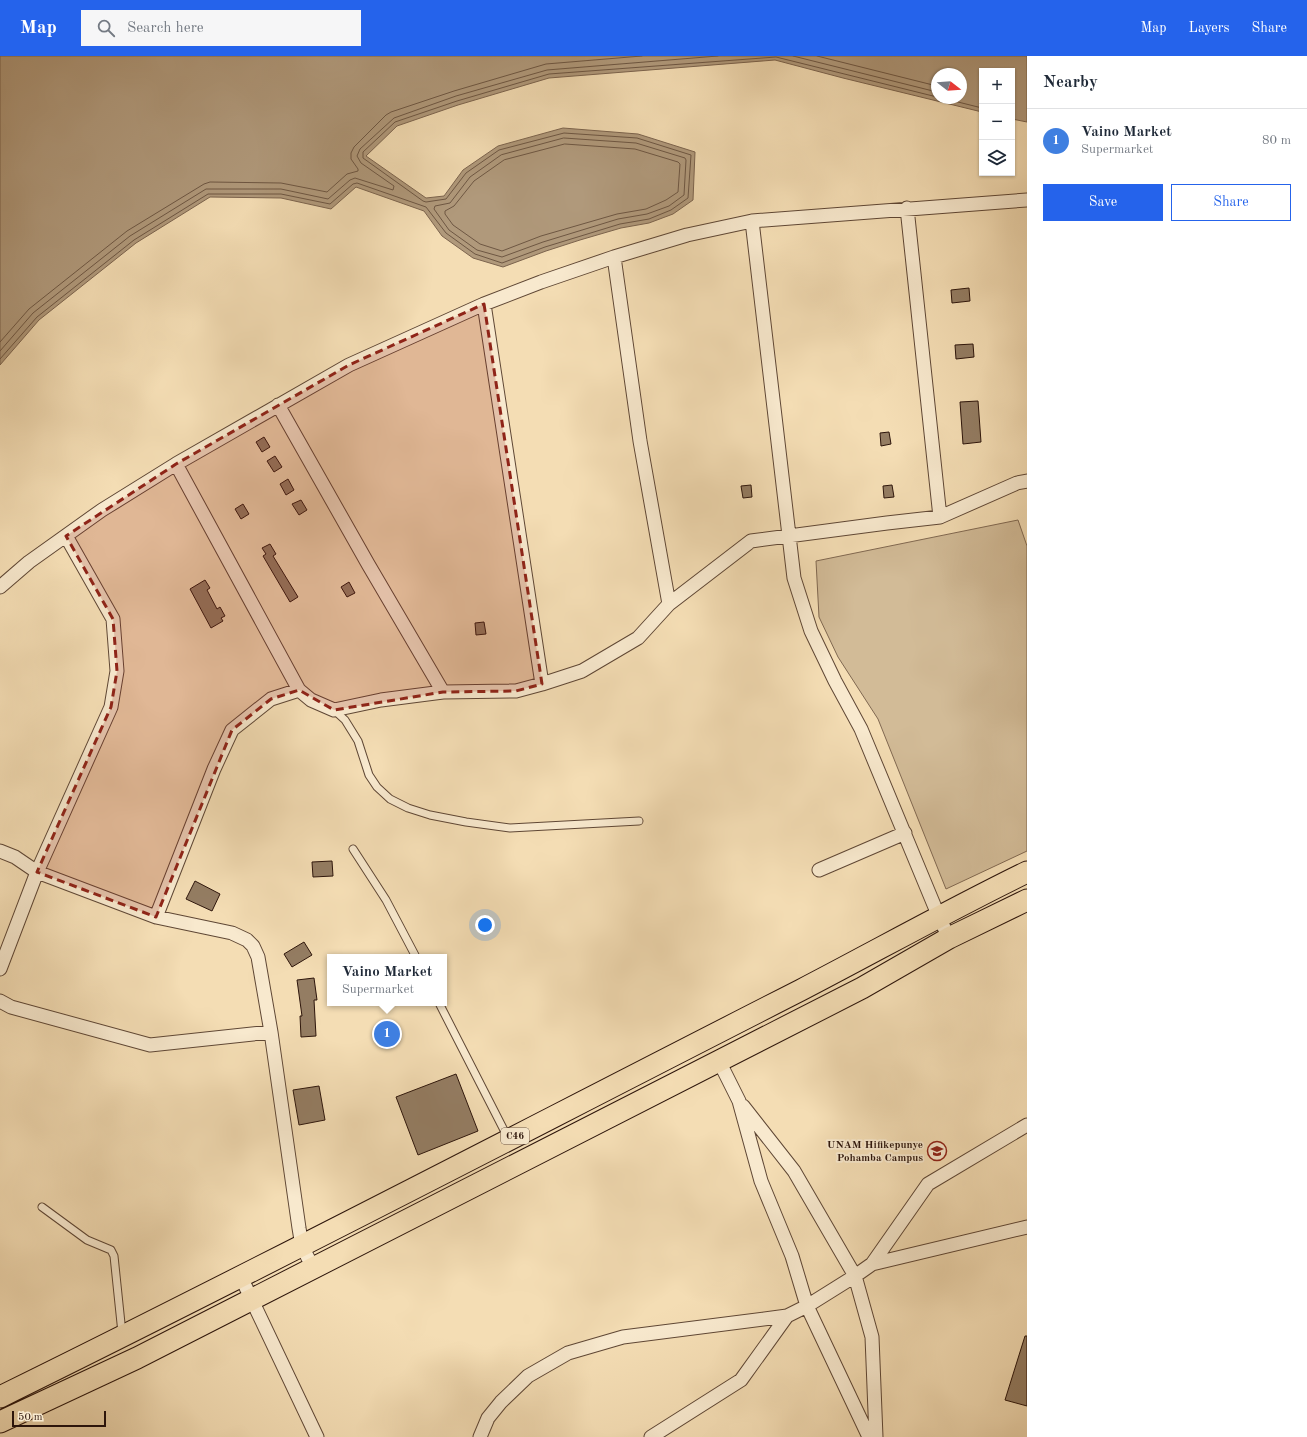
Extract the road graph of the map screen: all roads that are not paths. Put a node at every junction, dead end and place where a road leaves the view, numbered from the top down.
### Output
1 (1027, 200) edge
2 (907, 208) junction
3 (752, 220) junction
4 (614, 257) junction
5 (484, 304) junction
6 (278, 405) junction
7 (176, 464) junction
8 (1027, 481) edge
9 (940, 517) junction
10 (66, 536) junction
11 (789, 536) junction
12 (0, 587) edge
13 (669, 604) junction
14 (542, 684) junction
15 (299, 690) junction
16 (443, 692) junction
17 (334, 710) junction
18 (639, 821) dead end
19 (905, 833) junction
20 (353, 849) dead end
21 (0, 851) edge
22 (819, 870) dead end
23 (37, 872) junction
24 (1027, 872) edge
25 (1027, 900) edge
26 (156, 917) junction
27 (939, 917) junction
28 (949, 938) junction
29 (414, 954) edge
30 (0, 969) edge
31 (0, 1001) edge
32 (441, 1006) edge
33 (271, 1032) junction
34 (708, 1036) junction
35 (719, 1061) junction
36 (739, 1101) junction
37 (1027, 1124) edge
38 (508, 1140) junction
39 (42, 1207) dead end
40 (1027, 1227) edge
41 (302, 1246) junction
42 (872, 1264) junction
43 (313, 1268) junction
44 (855, 1276) junction
45 (241, 1277) junction
46 (251, 1300) junction
47 (807, 1306) junction
48 (787, 1316) junction
49 (122, 1336) junction
50 (0, 1397) edge
51 (0, 1422) edge
52 (317, 1437) edge
53 (480, 1437) edge
54 (651, 1437) edge
55 (869, 1437) edge
56 (876, 1437) edge

1 - 2 street
2 - 3 street
2 - 9 street
3 - 4 street
3 - 11 street
4 - 5 street
4 - 13 street
5 - 6 street
5 - 14 street
6 - 7 street
6 - 16 street
7 - 10 street
7 - 15 street
8 - 9 street
9 - 11 street
10 - 12 street
10 - 23 street
11 - 13 street
11 - 19 street
13 - 14 street
14 - 16 street
15 - 17 street
15 - 26 street
16 - 17 street
17 - 18 lane
19 - 22 street
19 - 27 street
20 - 29 lane
21 - 23 street
23 - 26 street
23 - 30 street
24 - 27 main road, C46
25 - 28 main road, C46
26 - 33 street
27 - 28 street
27 - 34 main road, C46
28 - 35 main road, C46
31 - 33 street
32 - 38 lane
33 - 41 street
34 - 35 main road
34 - 38 main road, C46
35 - 36 street
35 - 43 main road, C46
36 - 44 street
36 - 47 street
37 - 42 street
38 - 41 main road, C46
39 - 49 lane
40 - 42 street
41 - 43 street
41 - 45 main road, C46
42 - 44 street
43 - 46 main road, C46
44 - 47 street
44 - 56 street
45 - 46 street
45 - 49 main road, C46
46 - 51 main road, C46
46 - 52 street
47 - 48 street
47 - 55 street
48 - 53 street
48 - 54 street
49 - 50 main road, C46

